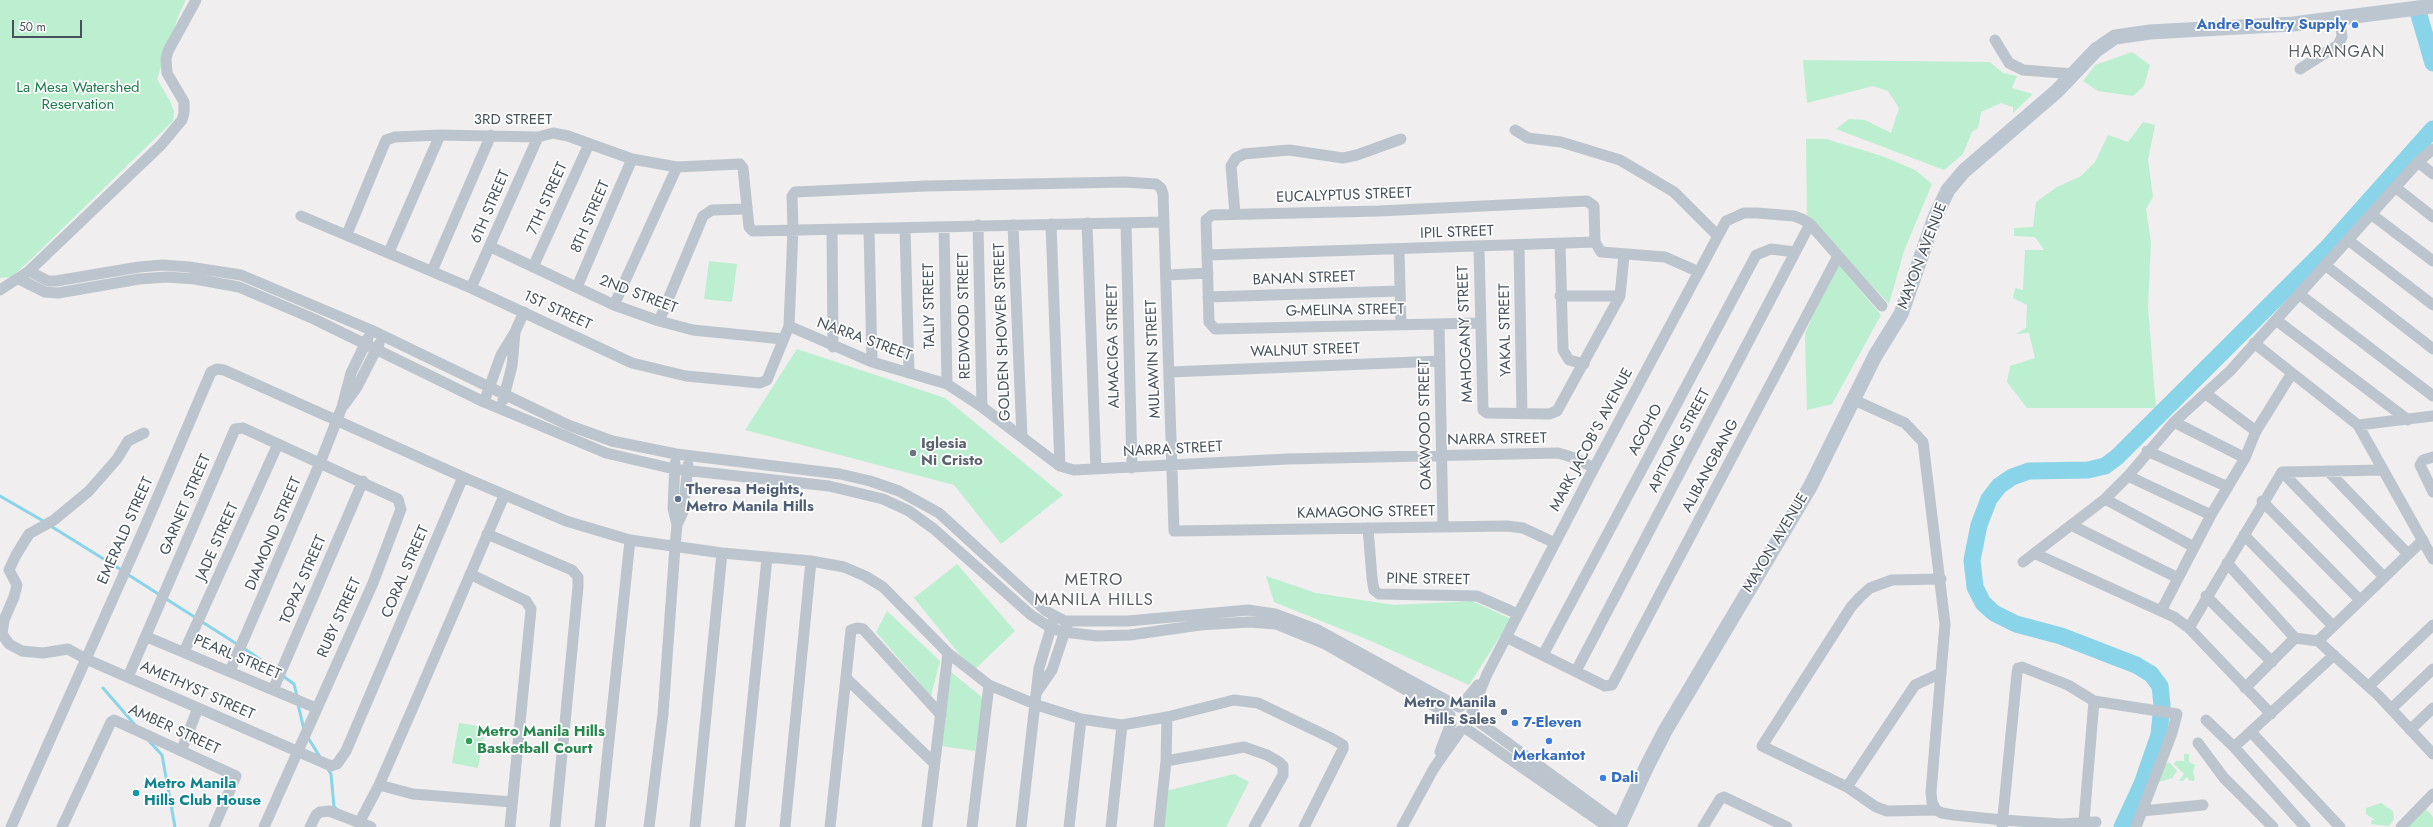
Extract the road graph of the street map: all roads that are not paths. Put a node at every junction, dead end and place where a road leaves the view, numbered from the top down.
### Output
1 (196, 0) edge
2 (2391, 6) edge
3 (2433, 6) edge
4 (2340, 19) junction
5 (1995, 40) dead end
6 (2300, 69) dead end
7 (2074, 74) junction
8 (1515, 130) dead end
9 (440, 135) junction
10 (491, 135) junction
11 (538, 137) junction
12 (1401, 139) dead end
13 (589, 144) junction
14 (2433, 149) edge
15 (632, 159) junction
16 (2418, 162) junction
17 (677, 167) junction
18 (2433, 174) edge
19 (2395, 187) junction
20 (747, 208) junction
21 (1235, 214) junction
22 (2371, 214) junction
23 (301, 216) dead end
24 (2433, 217) edge
25 (1164, 222) junction
26 (1087, 223) junction
27 (1126, 223) junction
28 (1051, 224) junction
29 (1810, 224) junction
30 (1013, 225) junction
31 (978, 226) junction
32 (944, 227) junction
33 (905, 228) junction
34 (869, 229) junction
35 (794, 230) junction
36 (832, 230) junction
37 (348, 234) junction
38 (1718, 236) junction
39 (2348, 240) junction
40 (1595, 242) junction
41 (1560, 244) junction
42 (1519, 246) junction
43 (491, 247) junction
44 (1479, 248) junction
45 (1399, 250) junction
46 (389, 252) junction
47 (1795, 252) junction
48 (1207, 255) junction
49 (1624, 255) junction
50 (1838, 256) junction
51 (2433, 261) edge
52 (2325, 265) junction
53 (533, 267) junction
54 (29, 270) junction
55 (432, 271) junction
56 (1699, 272) junction
57 (1208, 273) junction
58 (1167, 275) junction
59 (19, 278) junction
60 (577, 287) junction
61 (471, 288) junction
62 (0, 290) edge
63 (1400, 291) junction
64 (2299, 294) junction
65 (1560, 296) junction
66 (1620, 296) junction
67 (1208, 297) junction
68 (614, 305) junction
69 (2433, 305) edge
70 (1882, 306) dead end
71 (524, 312) junction
72 (2276, 320) junction
73 (659, 321) junction
74 (1479, 323) junction
75 (1401, 324) junction
76 (1439, 324) junction
77 (788, 326) junction
78 (1211, 327) joint
79 (371, 330) junction
80 (515, 332) junction
81 (382, 336) junction
82 (783, 339) junction
83 (2254, 343) junction
84 (365, 344) junction
85 (833, 347) junction
86 (2433, 349) edge
87 (376, 350) junction
88 (1440, 361) junction
89 (872, 362) junction
90 (1584, 364) junction
91 (1170, 372) junction
92 (909, 373) junction
93 (2292, 373) junction
94 (947, 384) junction
95 (490, 386) junction
96 (505, 394) junction
97 (2206, 394) junction
98 (2433, 396) edge
99 (1852, 399) junction
100 (484, 402) junction
101 (982, 406) junction
102 (342, 407) junction
103 (499, 409) junction
104 (1522, 414) junction
105 (2433, 416) edge
106 (337, 420) junction
107 (2408, 420) junction
108 (2174, 422) junction
109 (2358, 425) junction
110 (2256, 431) junction
111 (144, 433) dead end
112 (1022, 437) junction
113 (278, 444) junction
114 (2147, 451) junction
115 (676, 454) junction
116 (690, 456) junction
117 (1443, 456) junction
118 (2245, 458) junction
119 (2428, 458) edge
120 (320, 463) junction
121 (1172, 465) junction
122 (1060, 466) junction
123 (1132, 468) junction
124 (1594, 468) junction
125 (674, 469) junction
126 (1096, 469) junction
127 (2384, 470) junction
128 (687, 471) junction
129 (2328, 471) junction
130 (2282, 472) junction
131 (2128, 476) junction
132 (463, 477) junction
133 (363, 481) junction
134 (2228, 487) junction
135 (2433, 492) edge
136 (504, 496) junction
137 (2105, 499) junction
138 (2262, 501) junction
139 (2211, 515) junction
140 (677, 524) junction
141 (2071, 525) junction
142 (1443, 526) junction
143 (1368, 528) junction
144 (1174, 531) joint
145 (487, 534) junction
146 (2244, 536) junction
147 (630, 540) junction
148 (2423, 540) junction
149 (1556, 544) junction
150 (675, 547) junction
151 (2194, 547) junction
152 (722, 553) junction
153 (2036, 554) junction
154 (2408, 554) junction
155 (768, 558) junction
156 (2433, 559) edge
157 (811, 561) junction
158 (2023, 562) dead end
159 (2227, 563) junction
160 (470, 574) junction
161 (2384, 577) junction
162 (2178, 578) junction
163 (1940, 579) junction
164 (2206, 596) junction
165 (2360, 600) junction
166 (2160, 611) junction
167 (1518, 614) junction
168 (1055, 617) junction
169 (2433, 625) edge
170 (2333, 626) junction
171 (1066, 627) junction
172 (1051, 628) junction
173 (2189, 628) junction
174 (147, 637) junction
175 (1506, 637) junction
176 (2295, 638) junction
177 (2318, 641) junction
178 (184, 652) junction
179 (948, 653) junction
180 (1543, 655) junction
181 (2334, 655) junction
182 (86, 659) junction
183 (2272, 662) junction
184 (2433, 669) edge
185 (230, 671) junction
186 (1576, 671) junction
187 (1941, 673) junction
188 (128, 677) junction
189 (847, 679) junction
190 (989, 685) junction
191 (2369, 686) junction
192 (2245, 688) junction
193 (273, 690) junction
194 (1037, 692) junction
195 (2094, 701) junction
196 (1034, 703) junction
197 (198, 708) junction
198 (316, 708) junction
199 (2433, 708) edge
200 (2391, 709) junction
201 (1467, 711) junction
202 (2271, 714) junction
203 (940, 715) junction
204 (1167, 717) junction
205 (1081, 719) junction
206 (1450, 719) junction
207 (2206, 720) dead end
208 (1122, 724) junction
209 (2410, 730) junction
210 (1464, 731) junction
211 (2251, 732) junction
212 (2198, 743) dead end
213 (2234, 747) junction
214 (182, 750) junction
215 (297, 752) junction
216 (2432, 752) edge
217 (1166, 761) junction
218 (934, 763) junction
219 (1434, 768) junction
220 (379, 785) junction
221 (1847, 786) junction
222 (2433, 794) edge
223 (512, 802) junction
224 (2203, 805) dead end
225 (1936, 810) junction
226 (2142, 811) junction
227 (2084, 821) junction
228 (2096, 822) dead end
229 (359, 823) junction
230 (2002, 823) edge
231 (2061, 825) edge
232 (1616, 826) edge
233 (11, 827) edge
234 (62, 827) edge
235 (214, 827) edge
236 (264, 827) edge
237 (310, 827) edge
238 (371, 827) edge
239 (510, 827) edge
240 (556, 827) edge
241 (600, 827) edge
242 (649, 827) edge
243 (695, 827) edge
244 (740, 827) edge
245 (784, 827) edge
246 (830, 827) edge
247 (927, 827) edge
248 (972, 827) edge
249 (1021, 827) edge
250 (1069, 827) edge
251 (1111, 827) edge
252 (1159, 827) edge
253 (1254, 827) edge
254 (1304, 827) edge
255 (1402, 827) edge
256 (1703, 827) edge
257 (1787, 827) edge
258 (2136, 827) edge
259 (2273, 827) edge
260 (2305, 827) edge
261 (2340, 827) edge
262 (2401, 827) edge

1 - 54 street
2 - 3 main road, MAYON AVENUE
2 - 4 main road, MAYON AVENUE
4 - 6 street
4 - 7 main road, MAYON AVENUE
5 - 7 street
7 - 99 main road, MAYON AVENUE
8 - 38 street
9 - 10 street, 3RD STREET
9 - 37 street, 3RD STREET
9 - 46 street
10 - 11 street, 3RD STREET
10 - 55 street
11 - 13 street, 3RD STREET
11 - 43 street, 6TH STREET
12 - 21 street
13 - 15 street, 3RD STREET
13 - 53 street, 7TH STREET
14 - 16 street
15 - 17 street, 3RD STREET
15 - 60 street, 8TH STREET
16 - 18 street
16 - 19 street
17 - 20 street, 3RD STREET
17 - 68 street
19 - 22 street
19 - 24 street
20 - 35 street, 3RD STREET
20 - 73 street
21 - 40 street, EUCALYPTUS STREET
21 - 48 street, EUCALYPTUS STREET
22 - 39 street
22 - 51 street
23 - 37 street, 1ST STREET
25 - 27 street
25 - 35 street, MULAWIN STREET
25 - 58 street, MULAWIN STREET
26 - 27 street
26 - 28 street
26 - 126 street
27 - 123 street, ALMACIGA STREET
28 - 30 street
28 - 122 street
29 - 38 street, MARK JACOB'S AVENUE
29 - 47 street, APITONG STREET
29 - 50 street
30 - 31 street
30 - 112 street, GOLDEN SHOWER STREET
31 - 32 street
31 - 101 street, REDWOOD STREET
32 - 33 street
32 - 94 street, TALIY STREET
33 - 34 street
33 - 92 street
34 - 36 street
34 - 89 street
35 - 36 street
35 - 77 street
36 - 85 street
37 - 46 street, 1ST STREET
38 - 56 street, MARK JACOB'S AVENUE
39 - 52 street
39 - 69 street
40 - 41 street, IPIL STREET
40 - 49 street
41 - 42 street, IPIL STREET
41 - 65 street
42 - 44 street, IPIL STREET
42 - 104 street, YAKAL STREET
43 - 53 street, 2ND STREET
43 - 61 street, 6TH STREET
44 - 45 street, IPIL STREET
44 - 74 street, MAHOGANY STREET
45 - 48 street, IPIL STREET
45 - 63 street
46 - 55 street, 1ST STREET
47 - 180 street, AGOHO
47 - 186 street, APITONG STREET
48 - 57 street, EUCALYPTUS STREET
49 - 56 street
49 - 66 street, MAHOGANY STREET
50 - 70 street
50 - 186 street, ALIBANGBANG
52 - 64 street
52 - 86 street
53 - 60 street, 2ND STREET
54 - 59 street
54 - 79 street
55 - 61 street, 1ST STREET
56 - 124 street, MARK JACOB'S AVENUE
57 - 58 street
57 - 67 street, EUCALYPTUS STREET
58 - 91 street, MULAWIN STREET
59 - 62 street
59 - 84 street
60 - 68 street, 2ND STREET
61 - 71 street, 1ST STREET
63 - 67 street, BANAN STREET
63 - 75 street
64 - 72 street
64 - 98 street
65 - 66 street
65 - 90 street
66 - 90 street, MAHOGANY STREET
67 - 78 street, EUCALYPTUS STREET
68 - 73 street, 2ND STREET
71 - 80 street
71 - 82 street, 1ST STREET
72 - 83 street
72 - 107 street
73 - 82 street, 2ND STREET
74 - 76 street, G-MELINA STREET
74 - 104 street, MAHOGANY STREET
75 - 76 street, G-MELINA STREET
75 - 78 street, G-MELINA STREET
76 - 88 street, OAKWOOD STREET
77 - 82 street
77 - 85 street, NARRA STREET
79 - 81 street
79 - 84 street
80 - 95 street
80 - 96 street
81 - 87 street
81 - 95 street
83 - 93 street
83 - 97 street
84 - 87 street
84 - 102 street
85 - 89 street, NARRA STREET
87 - 100 street
87 - 102 street
88 - 91 street, WALNUT STREET
88 - 117 street, OAKWOOD STREET
89 - 92 street, NARRA STREET
90 - 104 street, MAHOGANY STREET
91 - 121 street, MULAWIN STREET
92 - 94 street, NARRA STREET
93 - 109 street
93 - 110 street
94 - 101 street, NARRA STREET
95 - 96 street
95 - 100 street
96 - 103 street
96 - 115 street
97 - 108 street
97 - 110 street
99 - 163 street
99 - 232 main road, MAYON AVENUE
100 - 103 street
101 - 112 street, NARRA STREET
102 - 106 street, DIAMOND STREET
103 - 125 street
105 - 107 street
106 - 120 street, DIAMOND STREET
106 - 132 street
106 - 182 street, EMERALD STREET
107 - 109 street
108 - 114 street
108 - 118 street
109 - 127 street
110 - 118 street
111 - 182 street, AMETHYST STREET
112 - 122 street, NARRA STREET
113 - 120 street, GARNET STREET
113 - 174 street, GARNET STREET
113 - 178 street, JADE STREET
114 - 131 street
114 - 134 street
115 - 116 street
115 - 125 street
116 - 128 street
116 - 168 street
117 - 121 street, NARRA STREET
117 - 124 street, NARRA STREET
117 - 142 street, OAKWOOD STREET
118 - 134 street
119 - 135 street
120 - 133 street, RUBY STREET
120 - 185 street, DIAMOND STREET
121 - 123 street, NARRA STREET
121 - 144 street, MULAWIN STREET
122 - 126 street, NARRA STREET
123 - 126 street, NARRA STREET
124 - 149 street, MARK JACOB'S AVENUE
125 - 128 street
125 - 140 street
127 - 129 street
127 - 148 street
128 - 140 street
128 - 172 street
129 - 130 street
129 - 154 street
130 - 138 street
130 - 161 street
131 - 137 street
131 - 139 street
132 - 136 street
132 - 215 street, CORAL STREET
133 - 193 street, TOPAZ STREET
133 - 198 street, RUBY STREET
134 - 139 street
136 - 145 street
136 - 147 street
137 - 141 street
137 - 151 street
138 - 146 street
138 - 165 street
139 - 151 street
140 - 150 street
141 - 153 street
141 - 162 street
142 - 143 street, KAMAGONG STREET
142 - 149 street, KAMAGONG STREET
143 - 144 street, KAMAGONG STREET
143 - 167 street, PINE STREET
145 - 160 street
145 - 240 street
146 - 159 street
146 - 170 street
147 - 150 street
147 - 241 street
148 - 154 street
148 - 156 street
149 - 167 street, MARK JACOB'S AVENUE
150 - 152 street
150 - 242 street
151 - 162 street
152 - 155 street
152 - 243 street
153 - 158 street
153 - 166 street
154 - 161 street
155 - 157 street
155 - 244 street
157 - 179 street
157 - 245 street
159 - 164 street
159 - 176 street
160 - 220 street
160 - 223 street
161 - 165 street
162 - 166 street
163 - 187 street
163 - 221 street
164 - 173 street
164 - 183 street
165 - 170 street
166 - 173 street
167 - 175 street, MARK JACOB'S AVENUE
168 - 171 street
168 - 172 street
169 - 191 street
170 - 177 street
171 - 172 street
171 - 194 street
171 - 201 street
171 - 206 street
172 - 194 street
173 - 192 street
174 - 178 street, PEARL STREET
174 - 188 street, GARNET STREET
175 - 180 street
175 - 201 street, MARK JACOB'S AVENUE
176 - 177 street
176 - 183 street
177 - 181 street
178 - 185 street, PEARL STREET
179 - 190 street
179 - 203 street
180 - 186 street
181 - 191 street
181 - 202 street
182 - 188 street, AMETHYST STREET
182 - 233 street, EMERALD STREET
183 - 192 street
184 - 200 street
185 - 193 street, PEARL STREET
187 - 221 street
187 - 225 street
188 - 197 street, AMETHYST STREET
189 - 203 street
189 - 218 street
189 - 246 street
190 - 196 street
190 - 248 street
191 - 200 street
192 - 202 street
193 - 198 street, PEARL STREET
194 - 196 street
195 - 226 street
195 - 227 street
195 - 230 street
196 - 205 street
196 - 249 street
197 - 214 street
197 - 215 street, AMETHYST STREET
198 - 215 street, RUBY STREET
199 - 209 street
200 - 209 street
201 - 206 street
201 - 210 street
201 - 232 street
202 - 211 street
203 - 218 street
204 - 208 street
204 - 217 street
204 - 254 street
205 - 208 street
205 - 250 street
206 - 210 street
206 - 219 street
207 - 213 street
208 - 251 street
209 - 216 street
210 - 219 street
210 - 232 street
211 - 213 street
211 - 261 street
212 - 259 street
213 - 260 street
214 - 234 street, AMBER STREET
214 - 235 street, AMBER STREET
215 - 236 street, RUBY STREET
217 - 252 street
217 - 253 street
218 - 247 street
219 - 255 street
220 - 223 street
220 - 229 street
221 - 225 street
222 - 262 street
223 - 239 street
224 - 226 street
225 - 230 street
226 - 258 street
227 - 228 street
227 - 231 street
229 - 237 street
229 - 238 street
230 - 231 street
256 - 257 street

